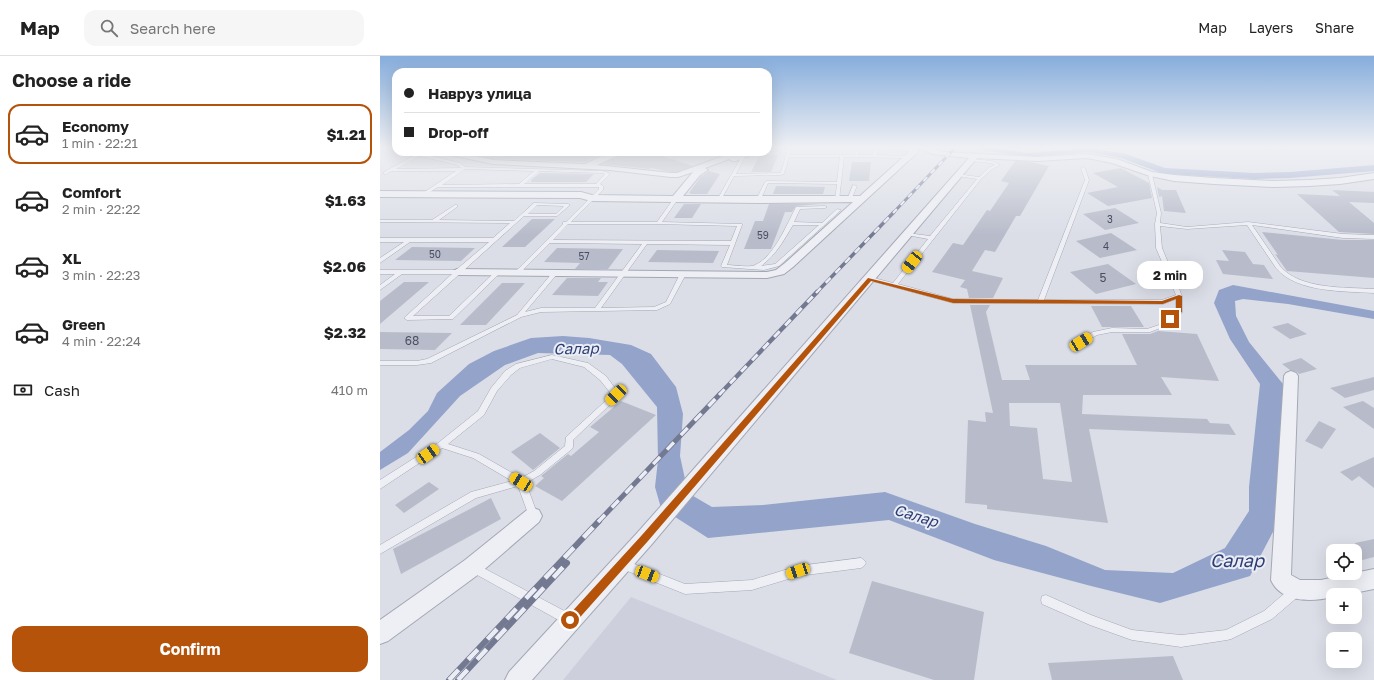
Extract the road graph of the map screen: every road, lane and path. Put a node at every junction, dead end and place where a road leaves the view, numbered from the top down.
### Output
1 (450, 177) edge
2 (530, 177) edge
3 (605, 177) edge
4 (694, 177) edge
5 (732, 177) edge
6 (840, 177) edge
7 (886, 177) edge
8 (956, 177) edge
9 (974, 177) edge
10 (1086, 177) edge
11 (1151, 177) edge
12 (1171, 177) edge
13 (1366, 177) edge
14 (980, 178) joint
15 (839, 183) junction
16 (597, 185) junction
17 (437, 186) junction
18 (519, 186) junction
19 (855, 186) dead end
20 (424, 194) junction
21 (383, 195) edge
22 (591, 198) junction
23 (676, 199) junction
24 (862, 199) junction
25 (719, 200) junction
26 (758, 200) junction
27 (836, 200) junction
28 (849, 200) junction
29 (455, 206) dead end
30 (825, 207) dead end
31 (839, 210) dead end
32 (523, 215) junction
33 (380, 221) edge
34 (434, 221) junction
35 (515, 222) junction
36 (565, 223) junction
37 (658, 223) junction
38 (1248, 223) junction
39 (791, 224) junction
40 (824, 224) junction
41 (1157, 224) junction
42 (909, 234) junction
43 (1374, 237) edge
44 (931, 238) junction
45 (380, 240) edge
46 (408, 240) junction
47 (493, 240) junction
48 (548, 241) junction
49 (646, 242) junction
50 (733, 243) junction
51 (380, 261) edge
52 (754, 268) junction
53 (380, 272) edge
54 (401, 272) junction
55 (457, 272) junction
56 (498, 272) junction
57 (518, 272) junction
58 (555, 273) junction
59 (624, 274) junction
60 (683, 274) junction
61 (870, 279) junction
62 (894, 285) junction
63 (380, 288) edge
64 (1374, 291) edge
65 (1179, 296) junction
66 (1040, 301) junction
67 (597, 309) junction
68 (519, 316) junction
69 (1081, 342) dead end
70 (380, 363) edge
71 (1291, 376) dead end
72 (441, 445) junction
73 (521, 482) junction
74 (380, 485) edge
75 (533, 516) joint
76 (380, 550) edge
77 (622, 564) junction
78 (861, 564) dead end
79 (472, 567) junction
80 (1374, 579) edge
81 (1298, 590) junction
82 (1046, 600) dead end
83 (570, 620) junction
84 (380, 633) edge
85 (517, 680) edge

1 - 17 lane
2 - 18 lane
3 - 16 lane
4 - 23 street
5 - 25 lane
6 - 15 lane
7 - 24 street
8 - 42 street
9 - 14 lane
10 - 66 lane
11 - 41 lane
12 - 13 street
14 - 44 lane
15 - 26 lane
15 - 27 lane
16 - 18 lane
16 - 22 lane
17 - 18 lane
17 - 20 lane
19 - 28 lane
20 - 21 street
20 - 22 street
22 - 23 street
22 - 36 lane
23 - 25 street
23 - 37 lane
24 - 28 street
24 - 60 street
25 - 26 street
26 - 27 street
27 - 28 street
29 - 34 lane
30 - 39 lane
31 - 40 lane
32 - 32 lane
32 - 35 lane
33 - 34 lane
34 - 35 lane
35 - 47 lane
36 - 37 lane
36 - 48 lane
37 - 50 lane
38 - 41 lane
38 - 43 lane
38 - 64 lane
39 - 40 lane
39 - 52 lane
40 - 52 lane
41 - 65 lane
42 - 44 lane
42 - 61 street
44 - 62 lane
45 - 46 lane
46 - 47 lane
46 - 51 lane
47 - 55 lane
48 - 49 lane
48 - 57 lane
49 - 50 lane
49 - 59 lane
50 - 52 lane
53 - 54 lane
54 - 55 lane
54 - 63 lane
55 - 56 street
55 - 56 lane
56 - 57 street
57 - 58 street
58 - 59 street
58 - 68 lane
59 - 60 street
59 - 67 lane
60 - 67 lane
61 - 62 lane
61 - 77 street
62 - 66 lane
65 - 66 lane
65 - 69 lane
67 - 68 lane
68 - 70 lane
71 - 81 street
72 - 73 lane
72 - 73 lane
72 - 74 lane
73 - 75 lane
73 - 76 lane
75 - 79 street
77 - 78 lane
77 - 83 street
79 - 83 lane
79 - 84 street
80 - 81 street
81 - 82 lane
83 - 85 street

